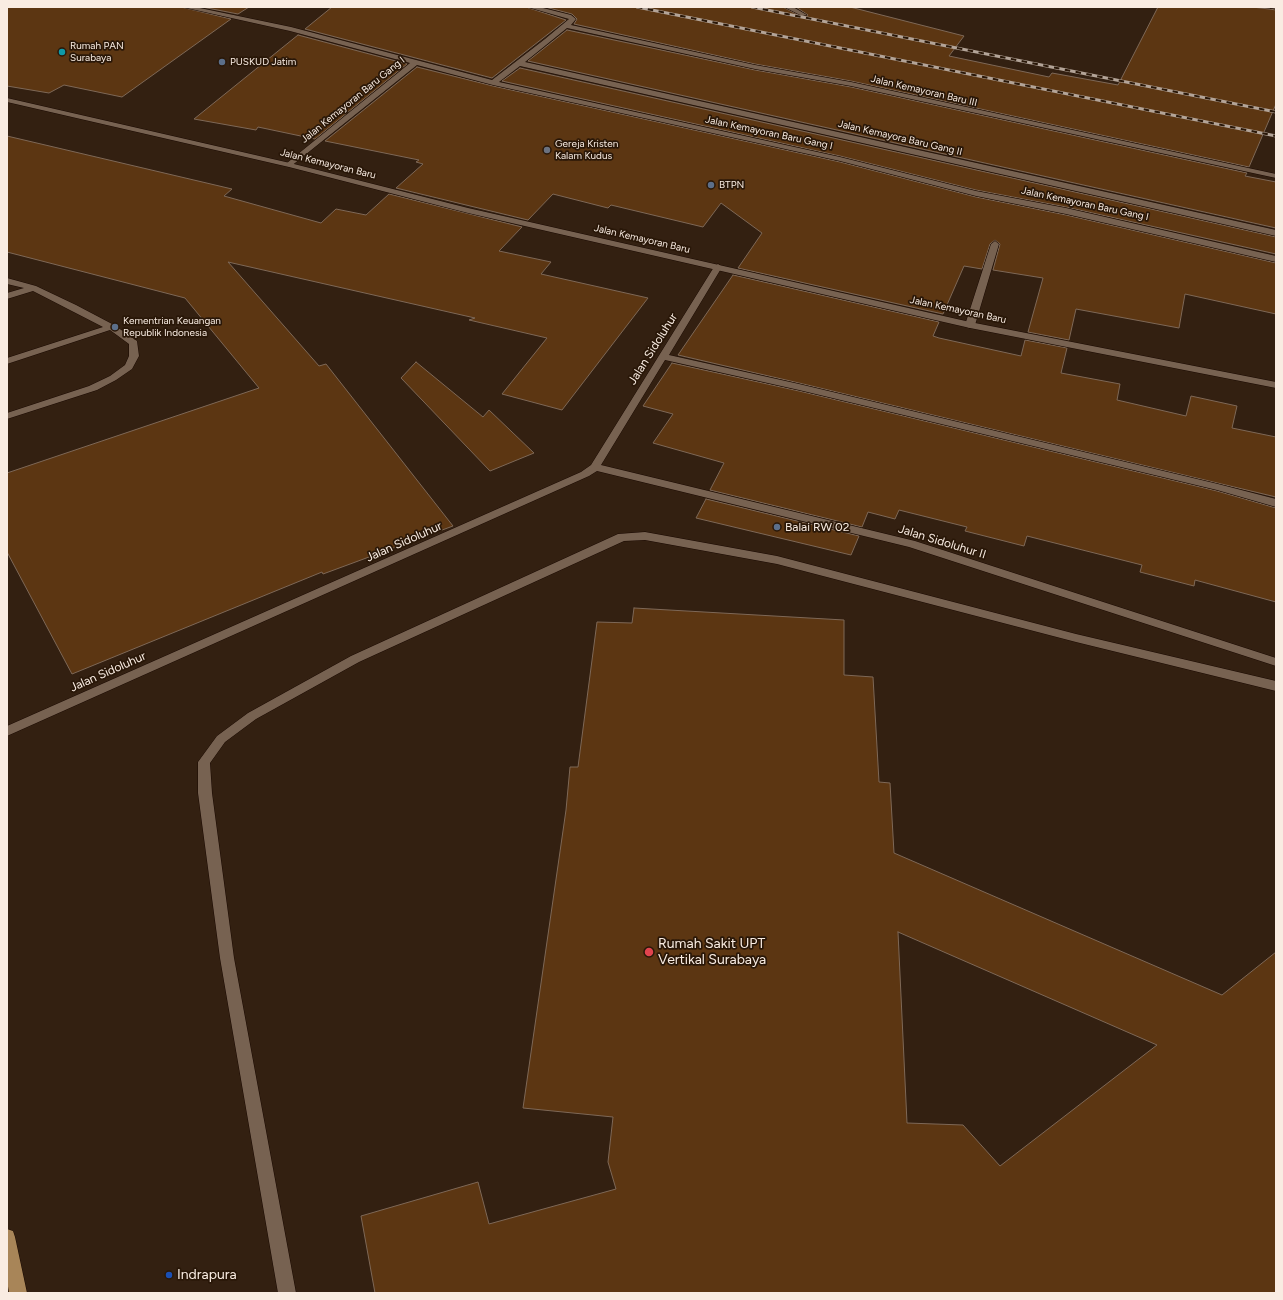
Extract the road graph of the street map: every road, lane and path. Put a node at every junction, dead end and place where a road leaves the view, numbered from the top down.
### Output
1 (185, 7) edge
2 (530, 7) edge
3 (787, 7) edge
4 (1272, 7) edge
5 (1276, 8) edge
6 (804, 15) dead end
7 (570, 22) junction
8 (415, 63) junction
9 (519, 63) junction
10 (493, 83) junction
11 (7, 100) edge
12 (290, 165) junction
13 (1276, 176) edge
14 (1276, 232) edge
15 (995, 244) dead end
16 (1276, 259) edge
17 (718, 267) junction
18 (7, 281) edge
19 (33, 288) junction
20 (7, 296) edge
21 (970, 325) junction
22 (111, 327) junction
23 (663, 357) junction
24 (7, 361) edge
25 (1276, 385) edge
26 (7, 416) edge
27 (595, 467) junction
28 (1276, 503) edge
29 (1276, 662) edge
30 (1276, 686) edge
31 (7, 731) edge
32 (7, 1237) edge
33 (18, 1293) edge
34 (287, 1293) edge

1 - 8 street
2 - 7 street, Jalan Kemayoran Baru III
3 - 6 street
4 - 5 street
7 - 9 street
7 - 13 street, Jalan Kemayoran Baru III
8 - 10 street, Jalan Kemayoran Baru Gang I
8 - 12 street, Jalan Kemayoran Baru Gang I
9 - 10 street
9 - 14 street, Jalan Kemayora Baru Gang II
10 - 16 street, Jalan Kemayoran Baru Gang I
11 - 12 street, Jalan Kemayoran Baru
12 - 17 street, Jalan Kemayoran Baru
15 - 21 street
17 - 21 street, Jalan Kemayoran Baru
17 - 23 street, Jalan Sidoluhur
18 - 19 street
19 - 20 street
19 - 22 street
21 - 25 street, Jalan Kemayoran Baru
22 - 24 street
22 - 26 street
23 - 27 street, Jalan Sidoluhur
23 - 28 street
27 - 29 street, Jalan Sidoluhur II
27 - 31 street, Jalan Sidoluhur
30 - 34 street
32 - 33 main road

